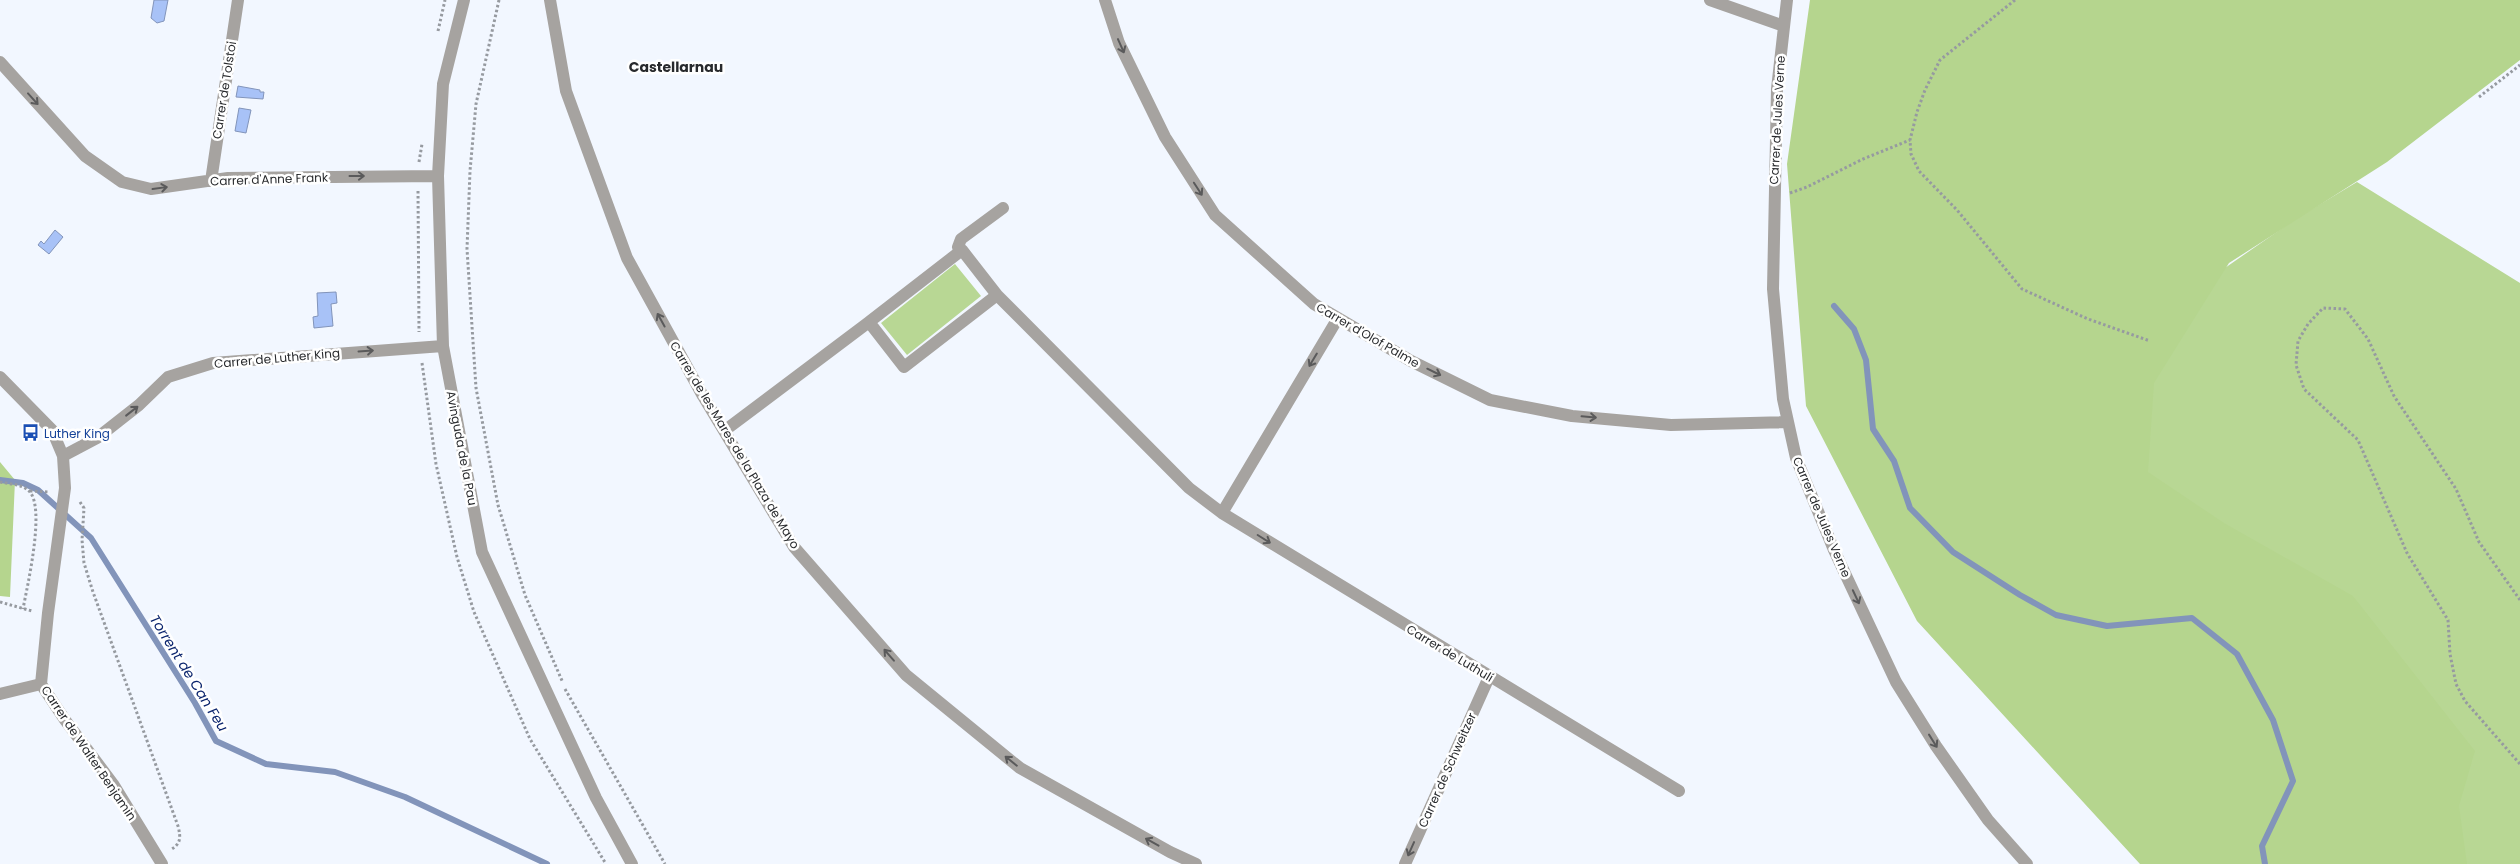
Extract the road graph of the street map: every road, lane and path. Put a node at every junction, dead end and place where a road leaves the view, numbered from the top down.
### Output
1 (238, 0) edge
2 (464, 0) edge
3 (499, 0) edge
4 (550, 0) edge
5 (1105, 0) edge
6 (1710, 0) edge
7 (1787, 0) edge
8 (2015, 0) edge
9 (1784, 26) junction
10 (0, 62) edge
11 (2520, 65) edge
12 (2479, 96) dead end
13 (1910, 140) junction
14 (438, 176) junction
15 (211, 180) junction
16 (1773, 198) junction
17 (1004, 208) dead end
18 (962, 250) junction
19 (997, 295) junction
20 (1338, 318) junction
21 (869, 322) junction
22 (2150, 341) dead end
23 (443, 346) junction
24 (0, 377) edge
25 (1788, 422) junction
26 (724, 431) junction
27 (62, 456) junction
28 (0, 482) edge
29 (30, 491) junction
30 (58, 495) dead end
31 (72, 500) dead end
32 (1222, 513) junction
33 (2520, 600) edge
34 (0, 602) edge
35 (23, 609) junction
36 (48, 613) junction
37 (1489, 677) junction
38 (41, 684) junction
39 (0, 694) edge
40 (2520, 764) edge
41 (1679, 791) dead end
42 (160, 860) edge
43 (632, 864) edge
44 (665, 864) edge
45 (1196, 864) edge
46 (1405, 864) edge
47 (2027, 864) edge

1 - 15 street, Carrer de Tolstoi
2 - 14 street, Avinguda de la Pau
3 - 44 path
26 -> 4 street, Carrer de les Mares de la Plaza de Mayo
5 -> 20 street, Carrer d'Olof Palme
6 - 9 street
7 - 9 street, Carrer de Jules Verne
8 - 13 path
9 - 16 street, Carrer de Jules Verne
10 -> 15 street, Carrer d'Anne Frank
11 - 12 path
13 - 16 path
13 - 22 path
15 -> 14 street, Carrer d'Anne Frank
14 - 23 street, Avinguda de la Pau
16 - 25 street, Carrer de Jules Verne
17 - 18 street
18 - 19 street, Carrer de Luthuli
18 - 21 street
19 - 21 street
19 - 32 street, Carrer de Luthuli
20 -> 25 street, Carrer d'Olof Palme
20 -> 32 street
21 - 26 street
27 -> 23 street, Carrer de Luther King
23 - 43 street, Avinguda de la Pau
24 - 27 street
25 -> 47 street, Carrer de Jules Verne
45 -> 26 street, Carrer de les Mares de la Plaza de Mayo
27 - 36 street, Carrer de Walter Benjamin
28 - 29 path
29 - 30 path
29 - 35 path
31 - 42 path
32 -> 37 street, Carrer de Luthuli
33 - 40 path
34 - 35 path
35 - 36 path
36 - 38 street, Carrer de Walter Benjamin
37 - 41 street, Carrer de Luthuli
37 -> 46 street, Carrer de Schweitzer
38 - 39 street
38 - 42 street, Carrer de Walter Benjamin

